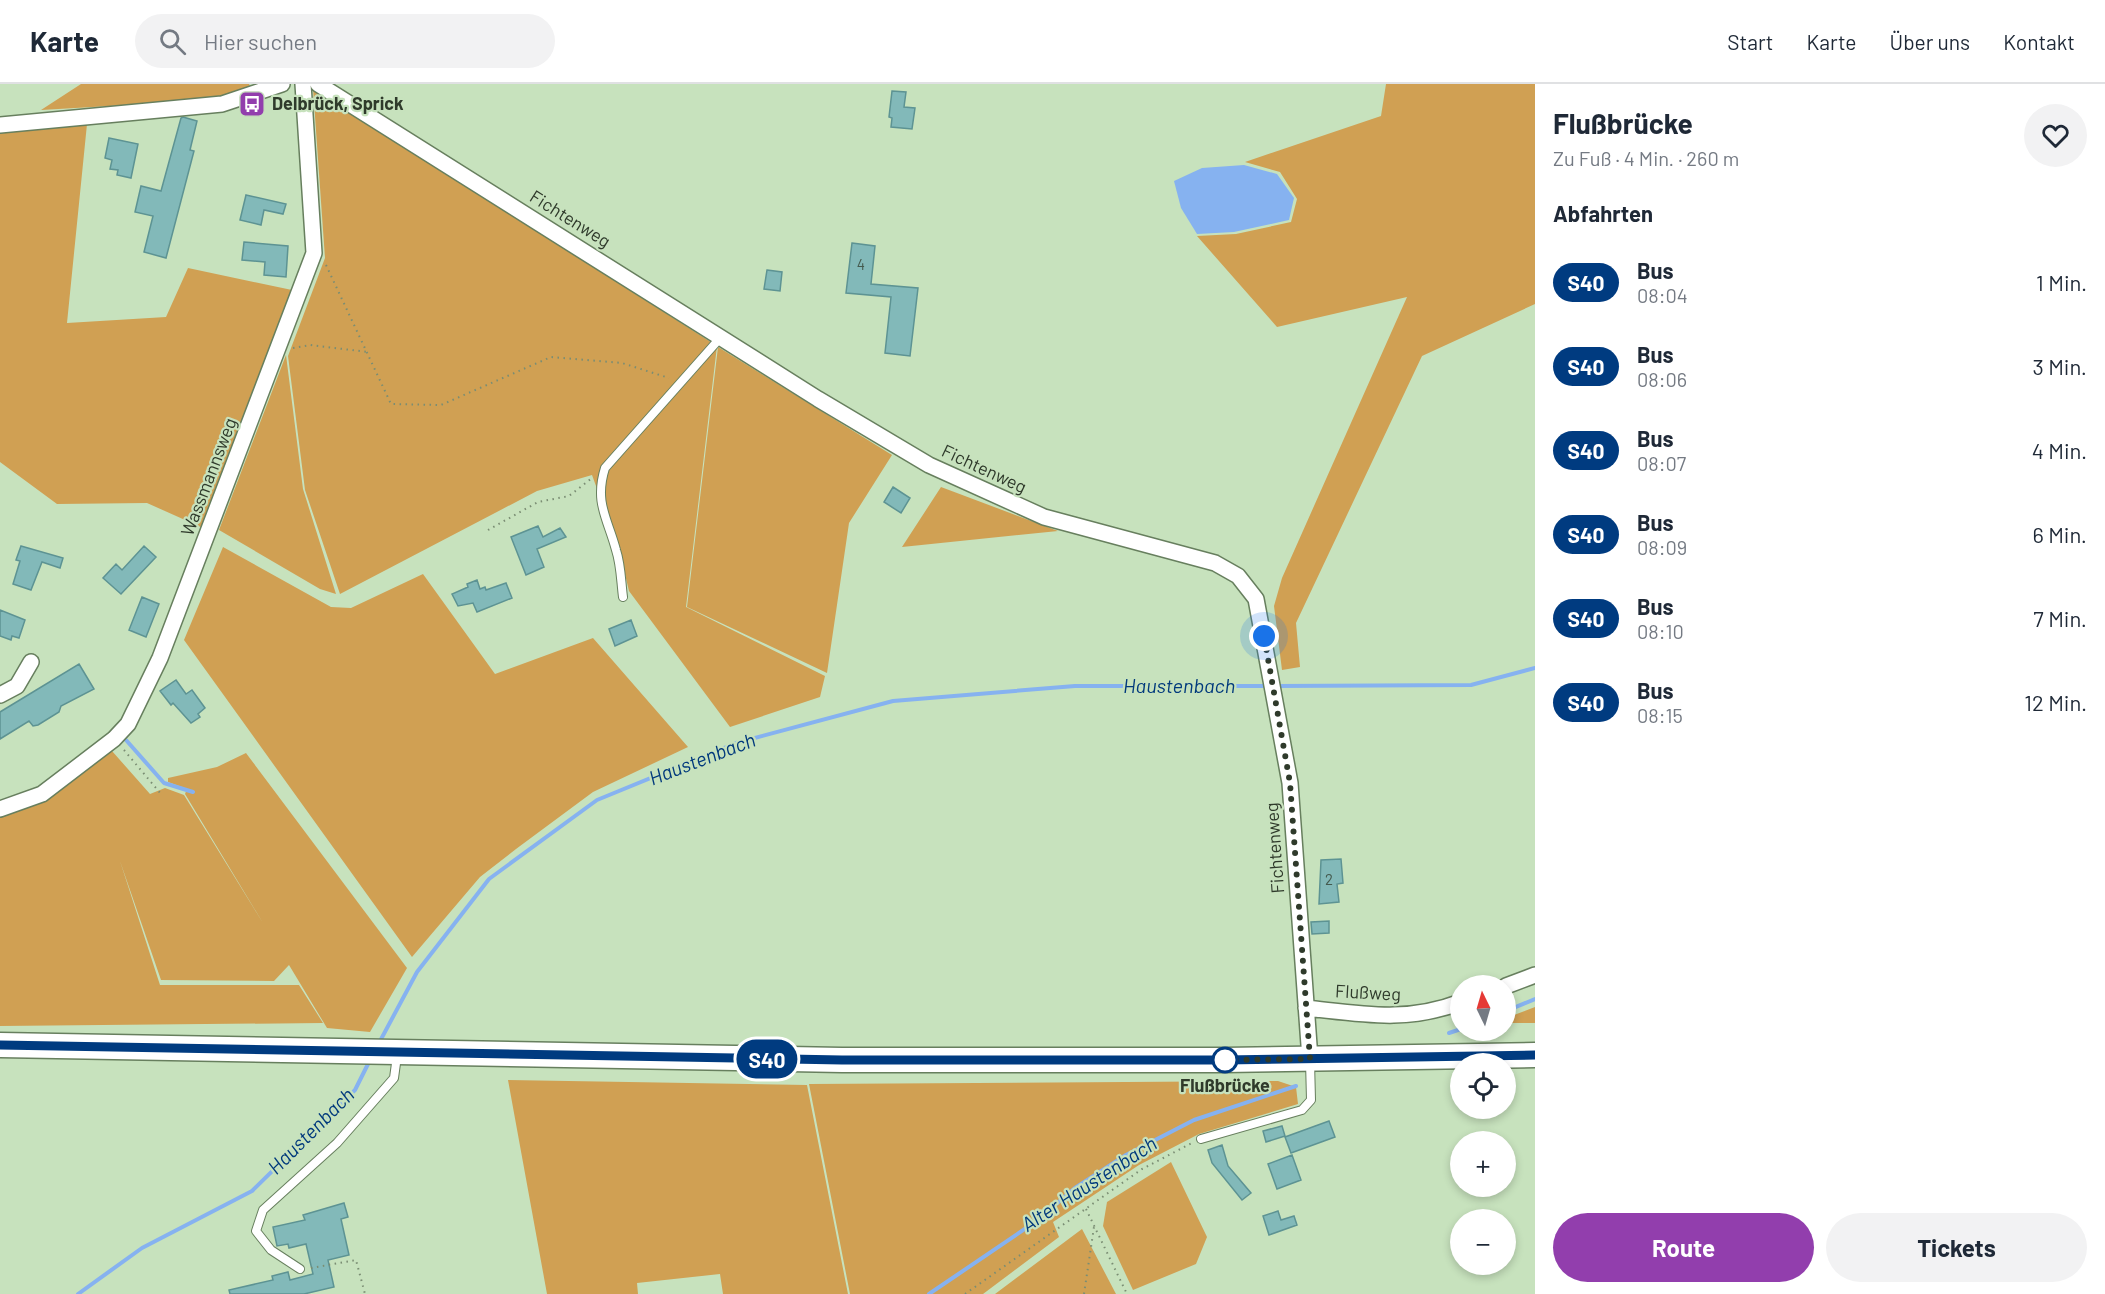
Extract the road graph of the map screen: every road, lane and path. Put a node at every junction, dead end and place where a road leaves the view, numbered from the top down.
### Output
1 (282, 84) edge
2 (303, 84) edge
3 (318, 84) edge
4 (0, 125) edge
5 (313, 244) junction
6 (721, 337) junction
7 (278, 351) junction
8 (368, 352) junction
9 (679, 386) junction
10 (605, 468) junction
11 (488, 530) dead end
12 (623, 597) dead end
13 (31, 662) dead end
14 (0, 695) edge
15 (114, 739) junction
16 (161, 794) dead end
17 (0, 809) edge
18 (1535, 975) edge
19 (1516, 982) edge
20 (1450, 1006) edge
21 (1306, 1008) junction
22 (0, 1045) edge
23 (396, 1052) junction
24 (1535, 1055) edge
25 (1310, 1059) junction
26 (1201, 1139) joint
27 (1086, 1209) junction
28 (1094, 1227) junction
29 (300, 1269) joint
30 (364, 1294) edge
31 (965, 1294) edge
32 (1084, 1294) edge
33 (1127, 1294) edge

1 - 4 street
2 - 5 street, Wassmannsweg
3 - 6 street, Fichtenweg
5 - 7 street, Wassmannsweg
5 - 8 path
6 - 9 lane
6 - 21 street, Fichtenweg
7 - 8 path
7 - 15 street, Wassmannsweg
8 - 9 path
9 - 10 lane
10 - 11 path
10 - 12 lane
13 - 14 street
15 - 16 path
15 - 17 street, Wassmannsweg
18 - 19 street
20 - 21 street, Flußweg
21 - 25 street, Fichtenweg
22 - 23 main road
23 - 25 main road
23 - 29 lane
24 - 25 main road
25 - 26 lane
26 - 27 path
27 - 28 path
27 - 31 path
28 - 32 path
28 - 33 path
29 - 30 path

